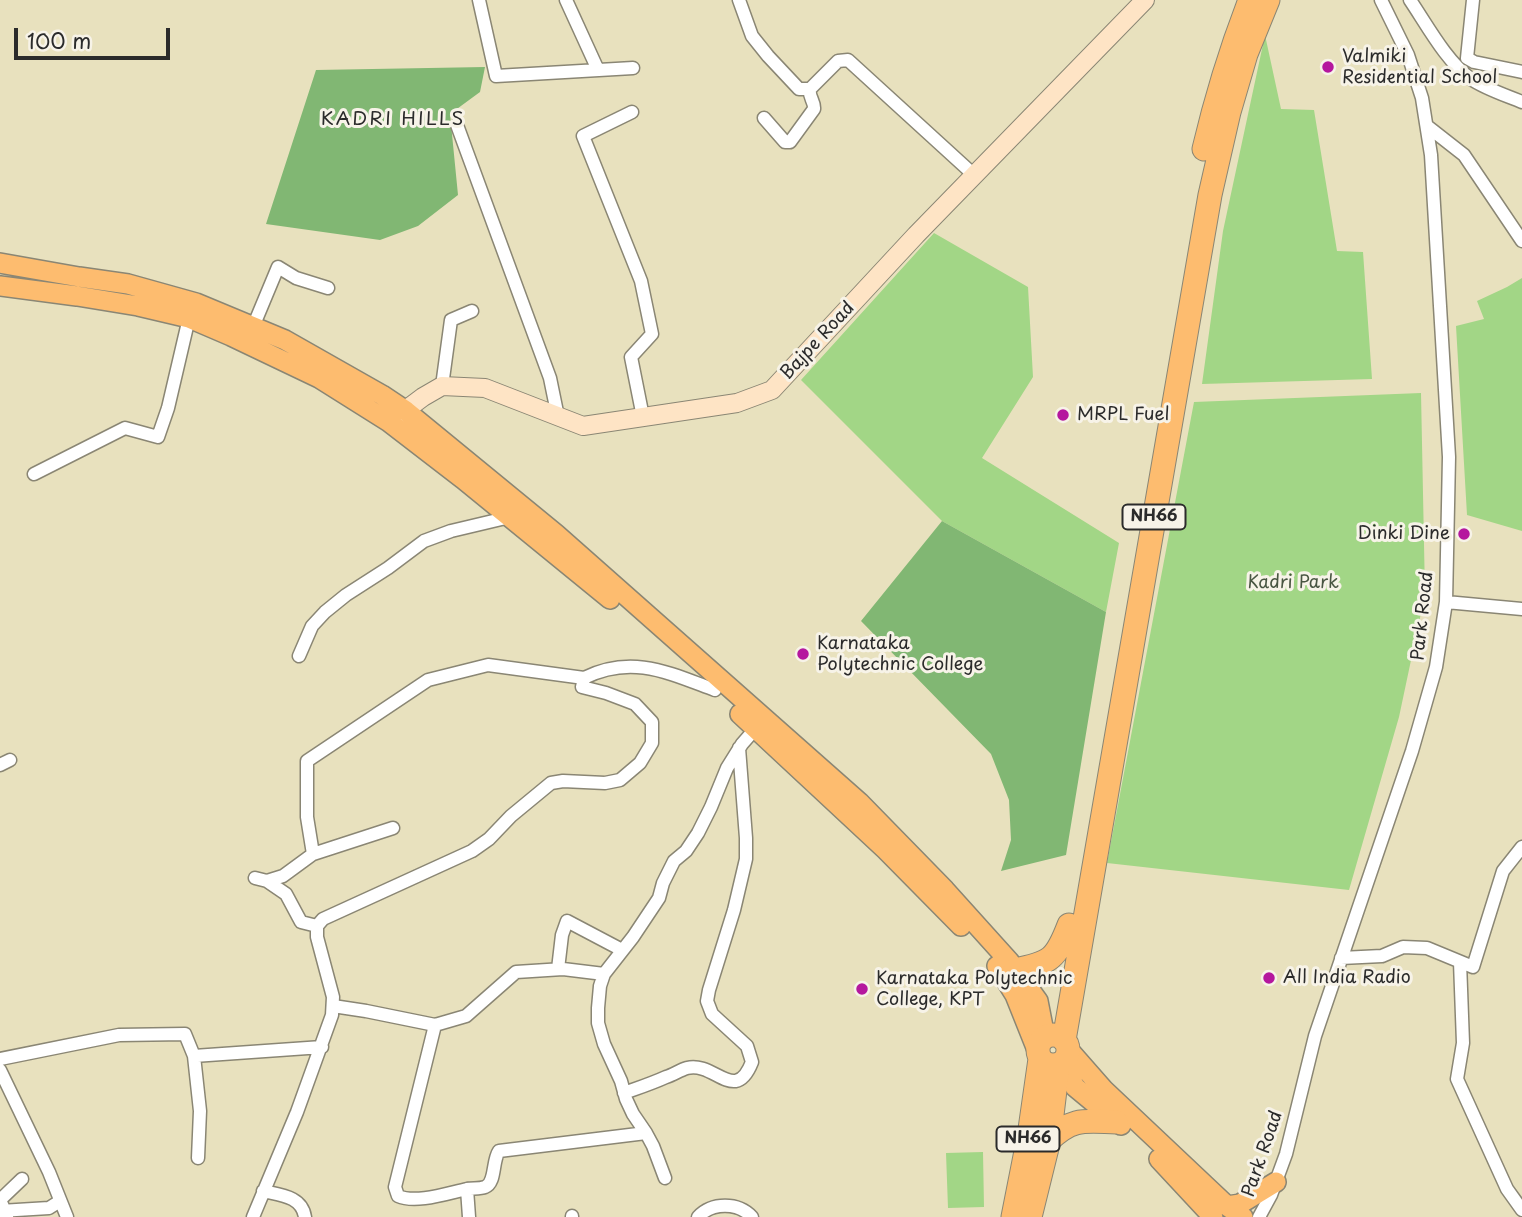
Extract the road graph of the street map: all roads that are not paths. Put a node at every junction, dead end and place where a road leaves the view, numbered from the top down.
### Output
1 (479, 0) edge
2 (566, 0) edge
3 (739, 0) edge
4 (1250, 0) edge
5 (1268, 0) edge
6 (1381, 0) edge
7 (1410, 0) edge
8 (1473, 0) edge
9 (1143, 1) edge
10 (633, 68) dead end
11 (598, 70) junction
12 (1522, 72) edge
13 (810, 89) junction
14 (1522, 102) edge
15 (632, 112) dead end
16 (764, 118) dead end
17 (457, 125) dead end
18 (1427, 126) junction
19 (974, 176) junction
20 (1522, 241) edge
21 (0, 263) edge
22 (0, 286) edge
23 (328, 288) dead end
24 (472, 311) dead end
25 (189, 318) junction
26 (253, 327) junction
27 (442, 386) junction
28 (406, 411) junction
29 (558, 417) junction
30 (643, 417) junction
31 (390, 422) junction
32 (34, 474) dead end
33 (510, 517) junction
34 (1446, 602) junction
35 (1522, 609) edge
36 (299, 656) dead end
37 (584, 678) junction
38 (724, 693) junction
39 (756, 728) junction
40 (739, 748) junction
41 (393, 828) dead end
42 (1522, 847) edge
43 (313, 854) junction
44 (1069, 925) junction
45 (317, 926) junction
46 (622, 950) junction
47 (997, 955) junction
48 (1341, 958) junction
49 (1460, 962) junction
50 (558, 970) junction
51 (1015, 970) junction
52 (604, 974) junction
53 (333, 1006) junction
54 (435, 1025) junction
55 (322, 1048) junction
56 (1053, 1050) junction
57 (194, 1056) junction
58 (0, 1059) edge
59 (0, 1070) edge
60 (624, 1093) junction
61 (1116, 1122) junction
62 (646, 1133) junction
63 (1049, 1140) junction
64 (198, 1158) dead end
65 (665, 1178) dead end
66 (22, 1179) dead end
67 (1276, 1182) junction
68 (467, 1189) junction
69 (263, 1191) junction
70 (56, 1208) edge
71 (1522, 1210) edge
72 (4, 1213) edge
73 (1228, 1213) edge
74 (66, 1217) edge
75 (253, 1217) edge
76 (305, 1217) edge
77 (469, 1217) edge
78 (698, 1217) edge
79 (752, 1217) edge
80 (1013, 1217) edge
81 (1030, 1217) edge
82 (1259, 1217) edge

1 - 11 street
2 - 11 street
3 - 13 street
4 - 44 highway, NH66
5 - 56 highway, NH66
6 - 18 street, Park Road
7 - 14 street
8 - 12 street
9 - 19 street, Bajpe Road
10 - 11 street
13 - 16 street
13 - 19 street
15 - 30 street
17 - 29 street
18 - 20 street
18 - 34 street, Park Road
19 - 30 street, Bajpe Road
21 - 26 main road
22 - 25 main road
23 - 26 street
24 - 27 street
25 - 31 main road
25 - 32 street
26 - 28 main road
27 - 28 street
27 - 29 street, Bajpe Road
28 - 31 street
28 - 38 main road
29 - 30 street, Bajpe Road
31 - 33 main road
33 - 36 street
33 - 38 main road
34 - 35 street
34 - 48 street, Park Road
37 - 38 street
37 - 43 street
37 - 45 street
38 - 39 main road
38 - 47 main road
39 - 40 street
39 - 47 main road
40 - 46 street
40 - 60 street
41 - 43 street
42 - 49 street
43 - 45 street
44 - 51 highway
44 - 56 highway, NH66
45 - 53 street
46 - 50 street
46 - 52 street
47 - 51 main road
47 - 56 main road
48 - 49 street
48 - 67 street, Park Road
49 - 71 street
50 - 52 street
50 - 54 street
51 - 56 main road
52 - 60 street
53 - 54 street
53 - 55 street
54 - 68 street
55 - 57 street
55 - 69 street
56 - 61 main road
56 - 63 highway, NH66
56 - 73 main road
56 - 80 highway, NH66
57 - 58 street
57 - 64 street
59 - 70 street
60 - 62 street
61 - 63 highway
61 - 73 main road
62 - 65 street
62 - 68 street
63 - 81 highway, NH66
66 - 72 street
67 - 73 main road
67 - 82 street, Park Road
68 - 77 street
69 - 75 street
69 - 76 street
70 - 72 street
70 - 74 street
78 - 79 street

